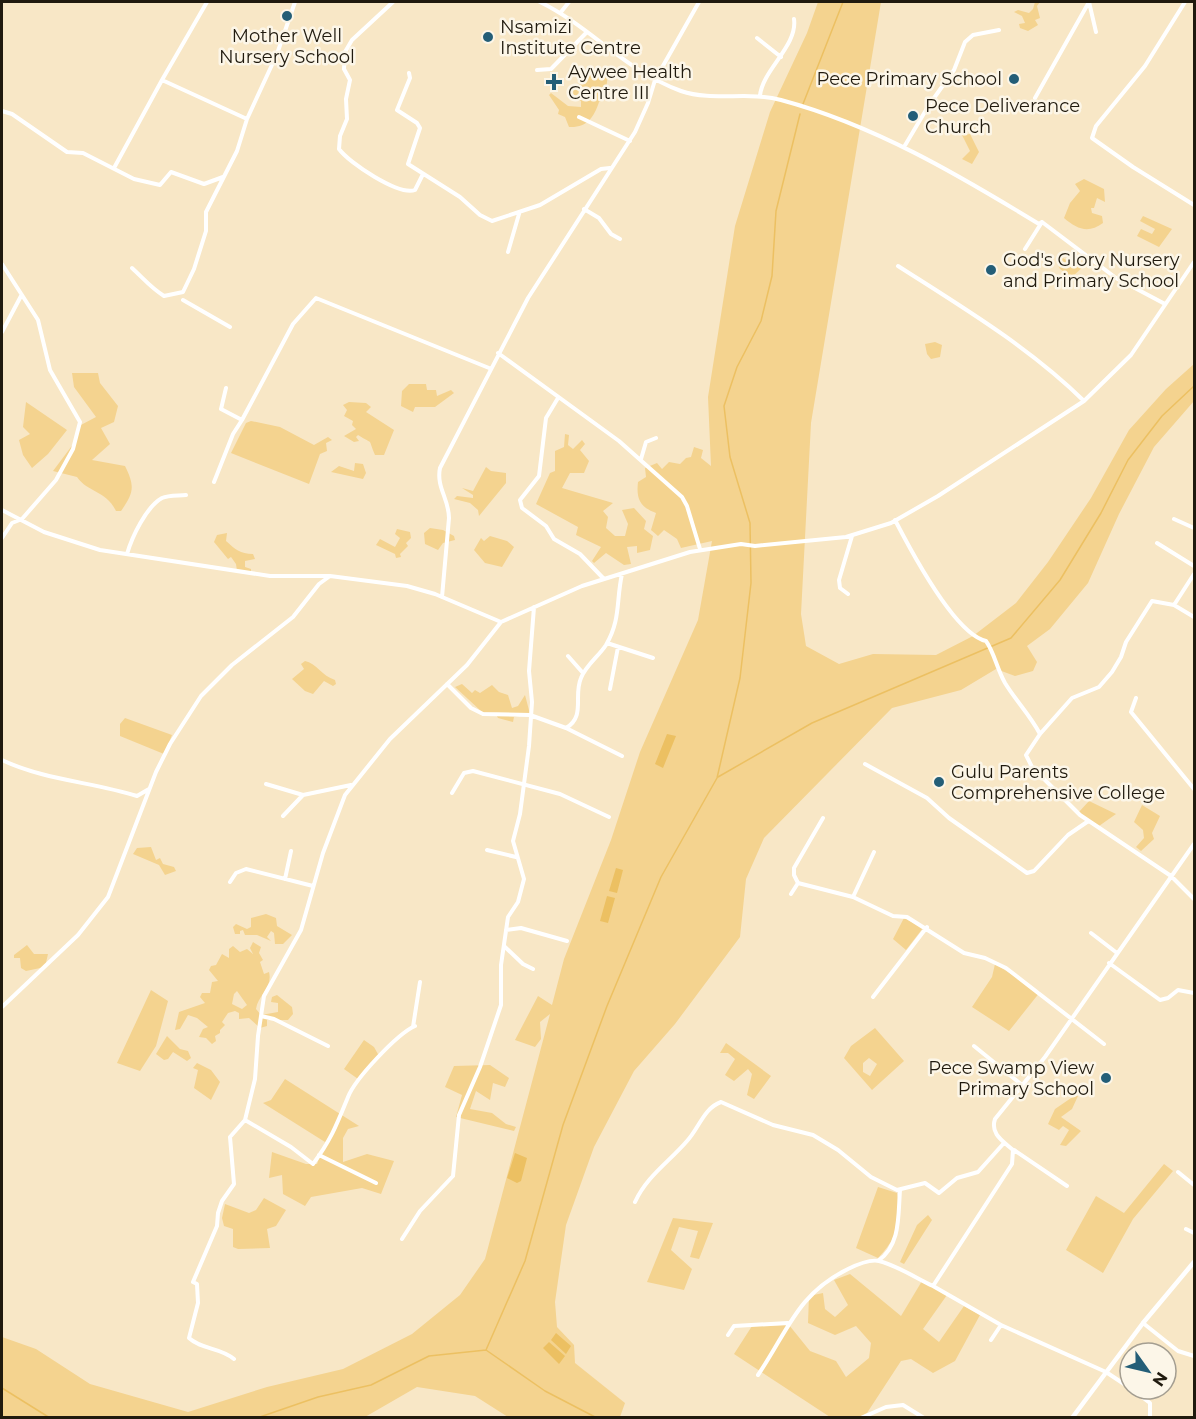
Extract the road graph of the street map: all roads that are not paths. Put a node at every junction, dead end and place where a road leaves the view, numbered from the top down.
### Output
1 (207, 2) edge
2 (295, 2) edge
3 (393, 2) edge
4 (540, 2) edge
5 (569, 2) edge
6 (699, 2) edge
7 (1089, 2) edge
8 (1185, 2) edge
9 (561, 12) junction
10 (794, 19) dead end
11 (999, 30) dead end
12 (1096, 32) dead end
13 (586, 33) junction
14 (758, 38) dead end
15 (781, 57) junction
16 (537, 70) dead end
17 (409, 73) dead end
18 (162, 80) junction
19 (655, 80) junction
20 (760, 96) junction
21 (1035, 98) dead end
22 (2, 111) edge
23 (579, 117) dead end
24 (247, 119) junction
25 (630, 141) junction
26 (904, 147) junction
27 (114, 168) junction
28 (611, 168) junction
29 (423, 174) junction
30 (226, 175) junction
31 (1194, 204) edge
32 (584, 209) junction
33 (520, 213) junction
34 (1042, 222) junction
35 (620, 238) dead end
36 (1025, 249) dead end
37 (508, 252) dead end
38 (1194, 262) edge
39 (2, 264) edge
40 (898, 266) dead end
41 (132, 268) dead end
42 (21, 296) junction
43 (183, 300) dead end
44 (1165, 304) junction
45 (230, 327) dead end
46 (2, 333) edge
47 (498, 352) junction
48 (490, 368) junction
49 (226, 388) dead end
50 (558, 398) junction
51 (1084, 401) junction
52 (242, 420) junction
53 (656, 438) dead end
54 (640, 460) junction
55 (214, 482) dead end
56 (186, 495) dead end
57 (2, 510) edge
58 (22, 519) junction
59 (1174, 519) dead end
60 (895, 520) junction
61 (1194, 528) edge
62 (852, 536) junction
63 (2, 537) edge
64 (1157, 543) dead end
65 (700, 549) junction
66 (127, 554) junction
67 (1194, 567) edge
68 (622, 574) junction
69 (1194, 574) edge
70 (330, 576) junction
71 (604, 579) junction
72 (848, 594) dead end
73 (442, 597) junction
74 (1174, 605) junction
75 (534, 607) junction
76 (1194, 617) edge
77 (501, 622) junction
78 (607, 643) junction
79 (618, 647) junction
80 (568, 656) dead end
81 (653, 658) dead end
82 (583, 673) junction
83 (447, 684) junction
84 (610, 689) dead end
85 (1136, 698) dead end
86 (530, 715) junction
87 (566, 728) junction
88 (1040, 734) junction
89 (622, 756) dead end
90 (2, 760) edge
91 (865, 764) dead end
92 (524, 783) junction
93 (266, 784) dead end
94 (351, 785) junction
95 (150, 788) junction
96 (1194, 789) edge
97 (452, 793) dead end
98 (303, 795) junction
99 (283, 816) dead end
100 (609, 817) dead end
101 (823, 818) dead end
102 (1088, 822) junction
103 (1194, 844) edge
104 (291, 850) dead end
105 (486, 850) dead end
106 (874, 852) dead end
107 (517, 857) junction
108 (1171, 876) junction
109 (285, 879) junction
110 (230, 882) dead end
111 (798, 884) junction
112 (313, 886) junction
113 (791, 894) dead end
114 (853, 897) junction
115 (1194, 899) edge
116 (508, 923) junction
117 (514, 927) junction
118 (927, 927) junction
119 (506, 931) junction
120 (1091, 933) dead end
121 (567, 941) dead end
122 (503, 945) junction
123 (1117, 953) junction
124 (1109, 963) junction
125 (533, 969) dead end
126 (420, 982) dead end
127 (1194, 993) edge
128 (873, 997) dead end
129 (2, 1007) edge
130 (261, 1016) junction
131 (1072, 1018) junction
132 (1104, 1044) dead end
133 (328, 1046) dead end
134 (974, 1046) dead end
135 (1022, 1085) junction
136 (245, 1120) junction
137 (1004, 1143) junction
138 (1014, 1150) junction
139 (319, 1155) junction
140 (1178, 1172) dead end
141 (376, 1183) dead end
142 (1194, 1185) edge
143 (1067, 1186) dead end
144 (900, 1190) junction
145 (635, 1202) dead end
146 (1186, 1229) dead end
147 (1194, 1233) edge
148 (402, 1239) dead end
149 (878, 1261) junction
150 (1194, 1262) edge
151 (933, 1286) junction
152 (788, 1323) junction
153 (1143, 1323) junction
154 (1001, 1325) junction
155 (728, 1335) dead end
156 (991, 1340) dead end
157 (1194, 1356) edge
158 (234, 1359) dead end
159 (1106, 1372) junction
160 (758, 1375) dead end
161 (1118, 1380) edge
162 (1147, 1401) edge
163 (861, 1418) edge
164 (924, 1418) edge
165 (1072, 1418) edge
166 (1149, 1418) edge

1 - 18 street
2 - 24 street
3 - 29 street
4 - 9 street
5 - 9 street
6 - 19 street
7 - 12 street
7 - 21 street
8 - 31 street
9 - 13 street
10 - 15 street
11 - 26 street
13 - 16 street
13 - 19 street
14 - 15 street
15 - 20 street
17 - 29 street
18 - 24 street
18 - 27 street
19 - 20 street
19 - 25 street
20 - 26 street
22 - 27 street
23 - 25 street
24 - 30 street
25 - 28 street
26 - 34 street
27 - 30 street
28 - 32 street
28 - 33 street
29 - 33 street
30 - 41 street
32 - 35 street
32 - 47 street
33 - 37 street
34 - 36 street
34 - 44 street
38 - 44 street
39 - 42 street
40 - 51 street
42 - 46 street
42 - 58 street
43 - 45 street
44 - 51 street
47 - 48 street
47 - 50 street
48 - 52 street
48 - 73 street
49 - 52 street
50 - 54 street
50 - 71 street
51 - 60 street
52 - 55 street
53 - 54 street
54 - 65 street
56 - 66 street
57 - 58 street
58 - 63 street
58 - 66 street
59 - 61 street
60 - 62 street
60 - 88 street
62 - 65 street
62 - 72 street
64 - 67 street
65 - 68 street
66 - 70 street
68 - 71 street
68 - 78 street
69 - 74 street
70 - 73 street
70 - 95 street
71 - 75 street
73 - 77 street
74 - 76 street
74 - 88 street
75 - 77 street
75 - 86 street
77 - 83 street
78 - 79 street
78 - 82 street
79 - 81 street
79 - 84 street
80 - 82 street
82 - 87 street
83 - 86 street
83 - 94 street
85 - 96 street
86 - 87 street
86 - 92 street
87 - 89 street
88 - 102 street
90 - 95 street
91 - 102 street
92 - 97 street
92 - 100 street
92 - 107 street
93 - 98 street
94 - 98 street
94 - 112 street
95 - 129 street
98 - 99 street
101 - 111 street
102 - 108 street
103 - 108 street
104 - 109 street
105 - 107 street
106 - 114 street
107 - 116 street
108 - 115 street
108 - 123 street
109 - 110 street
109 - 112 street
111 - 113 street
111 - 114 street
112 - 130 street
114 - 118 street
116 - 117 street
116 - 119 street
117 - 119 street
117 - 121 street
118 - 128 street
118 - 131 street
119 - 122 street
120 - 123 street
122 - 125 street
122 - 148 street
123 - 124 street
124 - 127 street
124 - 131 street
126 - 139 street
130 - 133 street
130 - 136 street
131 - 132 street
131 - 135 street
134 - 135 street
135 - 137 street
136 - 139 street
136 - 158 street
137 - 138 street
137 - 144 street
138 - 143 street
138 - 151 street
139 - 141 street
140 - 142 street
144 - 145 street
144 - 149 street
146 - 147 street
149 - 151 street
149 - 152 street
150 - 153 main road
151 - 154 street
152 - 155 street
152 - 160 street
153 - 157 street
153 - 159 main road
154 - 156 street
154 - 159 street
159 - 161 street
159 - 165 main road
162 - 166 street
163 - 164 street

